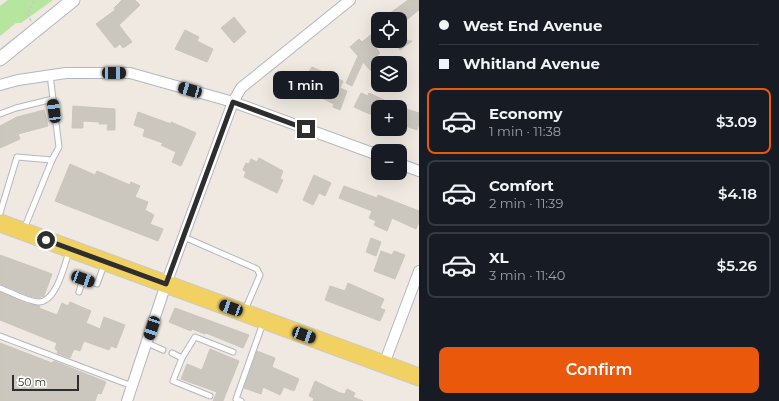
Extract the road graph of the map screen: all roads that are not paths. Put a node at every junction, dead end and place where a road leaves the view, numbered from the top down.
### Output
1 (73, 0) edge
2 (350, 0) edge
3 (0, 59) edge
4 (50, 75) junction
5 (0, 76) edge
6 (13, 81) junction
7 (0, 86) edge
8 (53, 99) junction
9 (233, 102) junction
10 (0, 114) edge
11 (371, 153) edge
12 (52, 160) junction
13 (407, 167) edge
14 (419, 171) edge
15 (0, 213) edge
16 (0, 223) edge
17 (23, 232) junction
18 (184, 237) junction
19 (70, 249) junction
20 (106, 262) junction
21 (419, 271) edge
22 (166, 284) junction
23 (0, 288) edge
24 (79, 292) dead end
25 (244, 313) junction
26 (264, 320) junction
27 (0, 336) edge
28 (147, 343) junction
29 (163, 350) dead end
30 (233, 352) dead end
31 (172, 353) dead end
32 (182, 358) junction
33 (384, 364) junction
34 (419, 377) edge
35 (132, 386) junction
36 (210, 396) dead end
37 (127, 401) edge
38 (241, 401) edge

1 - 3 street
2 - 9 street
4 - 6 street
4 - 8 lane
4 - 9 street
5 - 6 street
6 - 7 street
8 - 10 lane
8 - 12 lane
9 - 11 street
9 - 18 street
12 - 15 lane
12 - 17 lane
13 - 14 street
16 - 17 main road
17 - 19 main road
18 - 22 street
18 - 25 lane
19 - 20 main road
19 - 23 lane
20 - 22 main road
20 - 24 lane
21 - 33 street
22 - 25 main road
22 - 28 street
25 - 26 main road
26 - 33 main road
26 - 38 lane
27 - 35 lane
28 - 29 lane
28 - 35 street
30 - 32 lane
31 - 32 lane
32 - 36 lane
33 - 34 main road
35 - 37 street

